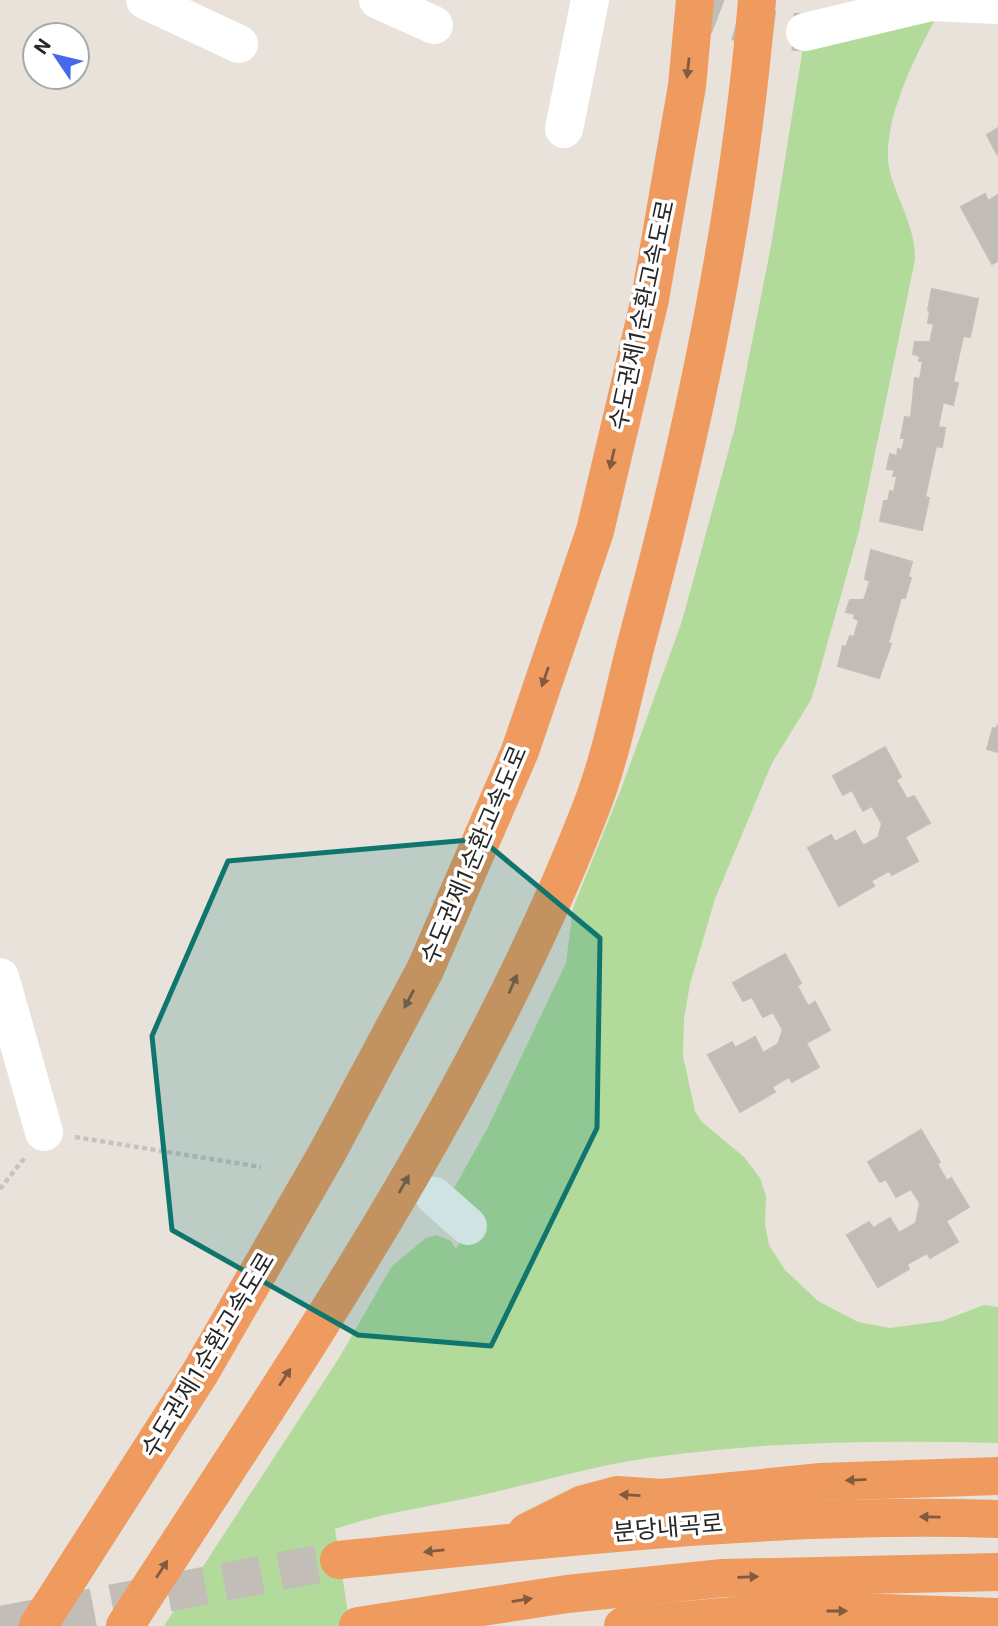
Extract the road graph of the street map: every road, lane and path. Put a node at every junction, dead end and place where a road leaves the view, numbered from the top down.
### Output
1 (145, 0) edge
2 (378, 0) edge
3 (590, 0) edge
4 (695, 0) edge
5 (757, 0) edge
6 (998, 5) edge
7 (434, 25) dead end
8 (805, 32) tunnel mouth
9 (239, 44) dead end
10 (565, 129) dead end
11 (0, 977) edge
12 (44, 1132) junction
13 (261, 1167) dead end
14 (0, 1188) edge
15 (434, 1196) dead end
16 (468, 1226) dead end
17 (998, 1476) edge
18 (998, 1518) edge
19 (472, 1547) junction
20 (339, 1560) tunnel mouth
21 (998, 1572) edge
22 (429, 1615) junction
23 (998, 1617) edge
24 (38, 1626) edge
25 (125, 1626) edge
26 (358, 1626) edge
27 (500, 1626) edge
28 (623, 1626) edge

1 - 9 street
2 - 7 street
3 - 10 street
4 -> 24 highway, 수도권제1순환고속도로
25 -> 5 highway
6 - 8 street
11 - 12 street
12 - 13 path
12 - 14 path
15 - 16 street
17 -> 19 highway
18 -> 19 highway, 분당내곡로
19 -> 20 highway, 분당내곡로
22 -> 21 highway
22 - 26 highway
22 - 27 highway
28 -> 23 highway

